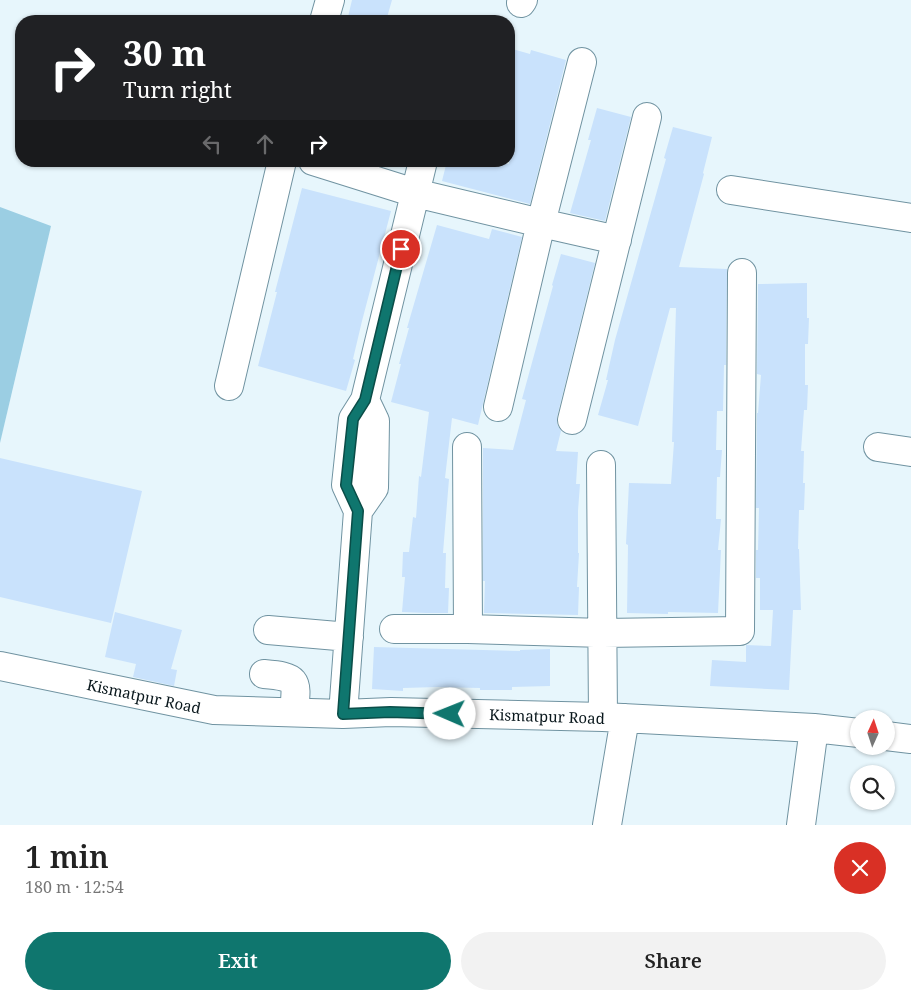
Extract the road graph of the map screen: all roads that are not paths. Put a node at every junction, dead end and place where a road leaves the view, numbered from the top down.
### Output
1 (330, 0) edge
2 (326, 15) edge
3 (582, 62) dead end
4 (647, 117) dead end
5 (281, 167) edge
6 (333, 167) edge
7 (422, 167) edge
8 (731, 190) dead end
9 (415, 193) junction
10 (911, 218) edge
11 (541, 224) junction
12 (618, 240) junction
13 (742, 273) dead end
14 (229, 386) dead end
15 (498, 407) dead end
16 (572, 420) dead end
17 (467, 447) dead end
18 (878, 447) dead end
19 (911, 452) edge
20 (601, 465) dead end
21 (394, 629) dead end
22 (468, 629) junction
23 (268, 630) dead end
24 (603, 632) junction
25 (349, 637) junction
26 (0, 666) edge
27 (264, 674) dead end
28 (294, 712) junction
29 (343, 714) junction
30 (614, 718) junction
31 (814, 728) junction
32 (850, 732) edge
33 (895, 737) edge
34 (911, 739) edge
35 (607, 825) edge
36 (801, 825) edge

1 - 2 street
3 - 11 street
4 - 12 street
5 - 14 street
6 - 9 street
7 - 9 street
8 - 10 street
9 - 11 street
9 - 25 street
11 - 12 street
11 - 15 street
12 - 16 street
13 - 24 street
17 - 22 street
18 - 19 street
20 - 24 street
21 - 22 street
22 - 24 street
23 - 25 street
24 - 30 street
25 - 29 street
26 - 28 street, Kismatpur Road
27 - 28 street
28 - 29 street, Kismatpur Road
29 - 30 street, Kismatpur Road
30 - 31 street, Kismatpur Road
30 - 35 street
31 - 32 street, Kismatpur Road
31 - 36 street
33 - 34 street

